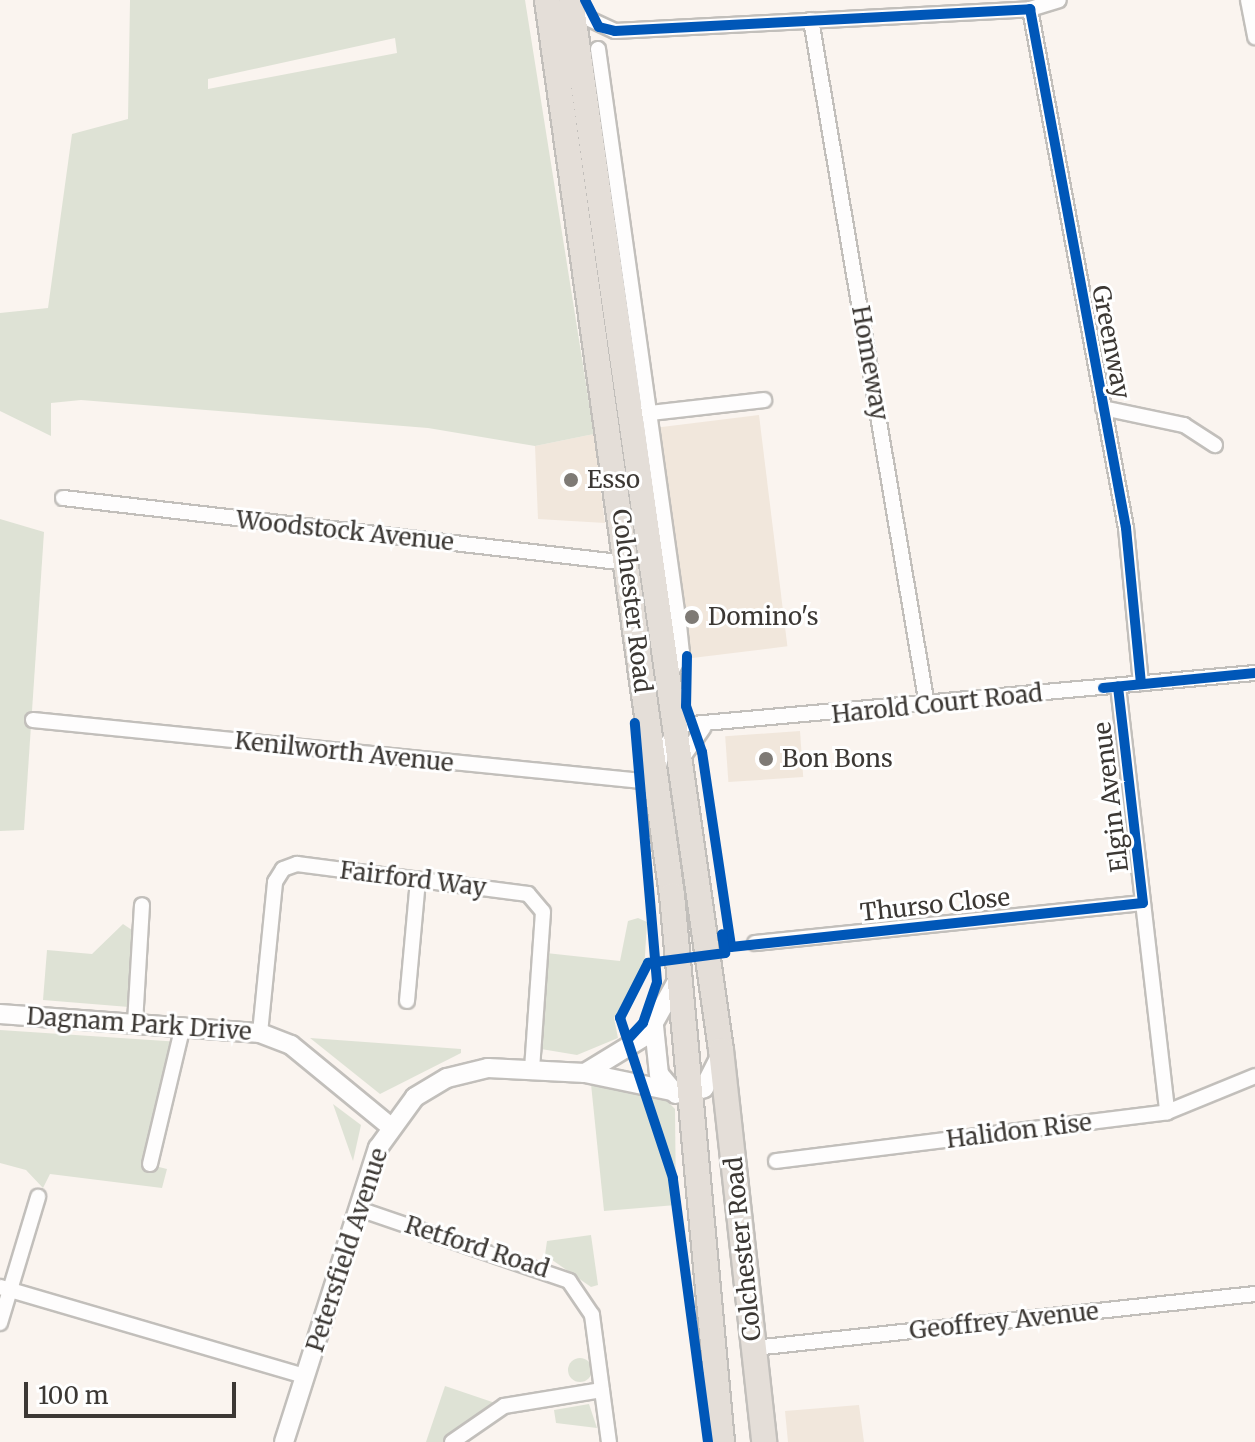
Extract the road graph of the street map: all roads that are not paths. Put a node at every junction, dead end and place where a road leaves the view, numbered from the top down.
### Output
1 (547, 0) edge
2 (1059, 0) edge
3 (1248, 0) edge
4 (1039, 5) edge
5 (921, 8) edge
6 (575, 10) edge
7 (811, 20) junction
8 (615, 31) junction
9 (1255, 37) edge
10 (598, 47) junction
11 (583, 84) junction
12 (764, 400) dead end
13 (1103, 408) junction
14 (640, 414) junction
15 (1215, 445) dead end
16 (63, 498) dead end
17 (627, 563) junction
18 (1255, 673) edge
19 (1141, 683) junction
20 (1118, 686) junction
21 (927, 705) junction
22 (33, 720) dead end
23 (703, 728) junction
24 (677, 732) junction
25 (681, 760) junction
26 (656, 779) junction
27 (418, 879) junction
28 (1143, 903) junction
29 (142, 905) dead end
30 (755, 943) dead end
31 (680, 976) junction
32 (407, 1001) dead end
33 (0, 1014) edge
34 (135, 1023) junction
35 (183, 1026) junction
36 (654, 1026) junction
37 (260, 1033) junction
38 (721, 1050) junction
39 (532, 1070) junction
40 (585, 1073) junction
41 (1255, 1076) edge
42 (681, 1094) junction
43 (1167, 1112) junction
44 (391, 1127) junction
45 (776, 1161) dead end
46 (150, 1164) dead end
47 (38, 1197) dead end
48 (359, 1209) junction
49 (5, 1288) edge
50 (1255, 1294) edge
51 (0, 1323) edge
52 (754, 1348) junction
53 (305, 1376) junction
54 (602, 1390) junction
55 (284, 1442) edge
56 (452, 1442) edge
57 (609, 1442) edge
58 (722, 1442) edge
59 (764, 1442) edge

1 - 17 highway, Colchester Road
2 - 4 street
3 - 9 street
4 - 5 street
4 - 13 street, Greenway
5 - 7 street
6 - 8 street
6 - 10 street, Colchester Road
6 - 11 highway, Colchester Road
7 - 8 street
7 - 21 street, Homeway
8 - 10 street
10 - 11 street
10 - 14 street, Colchester Road
11 - 14 highway, Colchester Road
12 - 14 street
13 - 15 street
13 - 19 street, Greenway
14 - 24 highway, Colchester Road
16 - 17 street, Woodstock Avenue
17 - 26 highway, Colchester Road
18 - 19 street, Harold Court Road
19 - 20 street, Harold Court Road
20 - 21 street, Harold Court Road
20 - 28 street, Elgin Avenue
21 - 23 street, Harold Court Road
22 - 26 street, Kenilworth Avenue
23 - 24 street, Harold Court Road
23 - 25 street
24 - 25 highway, Colchester Road
24 - 26 street
25 - 38 highway, Colchester Road
26 - 31 highway, Colchester Road
27 - 32 street
27 - 37 street, Fairford Way
27 - 39 street, Fairford Way
28 - 30 street, Thurso Close
28 - 43 street, Elgin Avenue
29 - 34 street
31 - 36 street, Petersfield Avenue
31 - 42 highway, Colchester Road
33 - 34 street, Dagnam Park Drive
34 - 35 street, Dagnam Park Drive
35 - 37 street, Dagnam Park Drive
35 - 46 street
36 - 40 street, Petersfield Avenue
36 - 42 street
37 - 44 street, Dagnam Park Drive
38 - 42 street
38 - 52 highway, Colchester Road
39 - 40 street, Petersfield Avenue
39 - 44 street, Petersfield Avenue
40 - 42 street, Petersfield Avenue
41 - 43 street, Halidon Rise
42 - 58 highway, Colchester Road
43 - 45 street, Halidon Rise
44 - 48 street, Petersfield Avenue
47 - 49 street
48 - 53 street, Petersfield Avenue
48 - 54 street, Retford Road
49 - 51 street
49 - 53 street
50 - 52 street, Geoffrey Avenue
52 - 59 highway, Colchester Road
53 - 55 street, Petersfield Avenue
54 - 56 street
54 - 57 street, Retford Road

